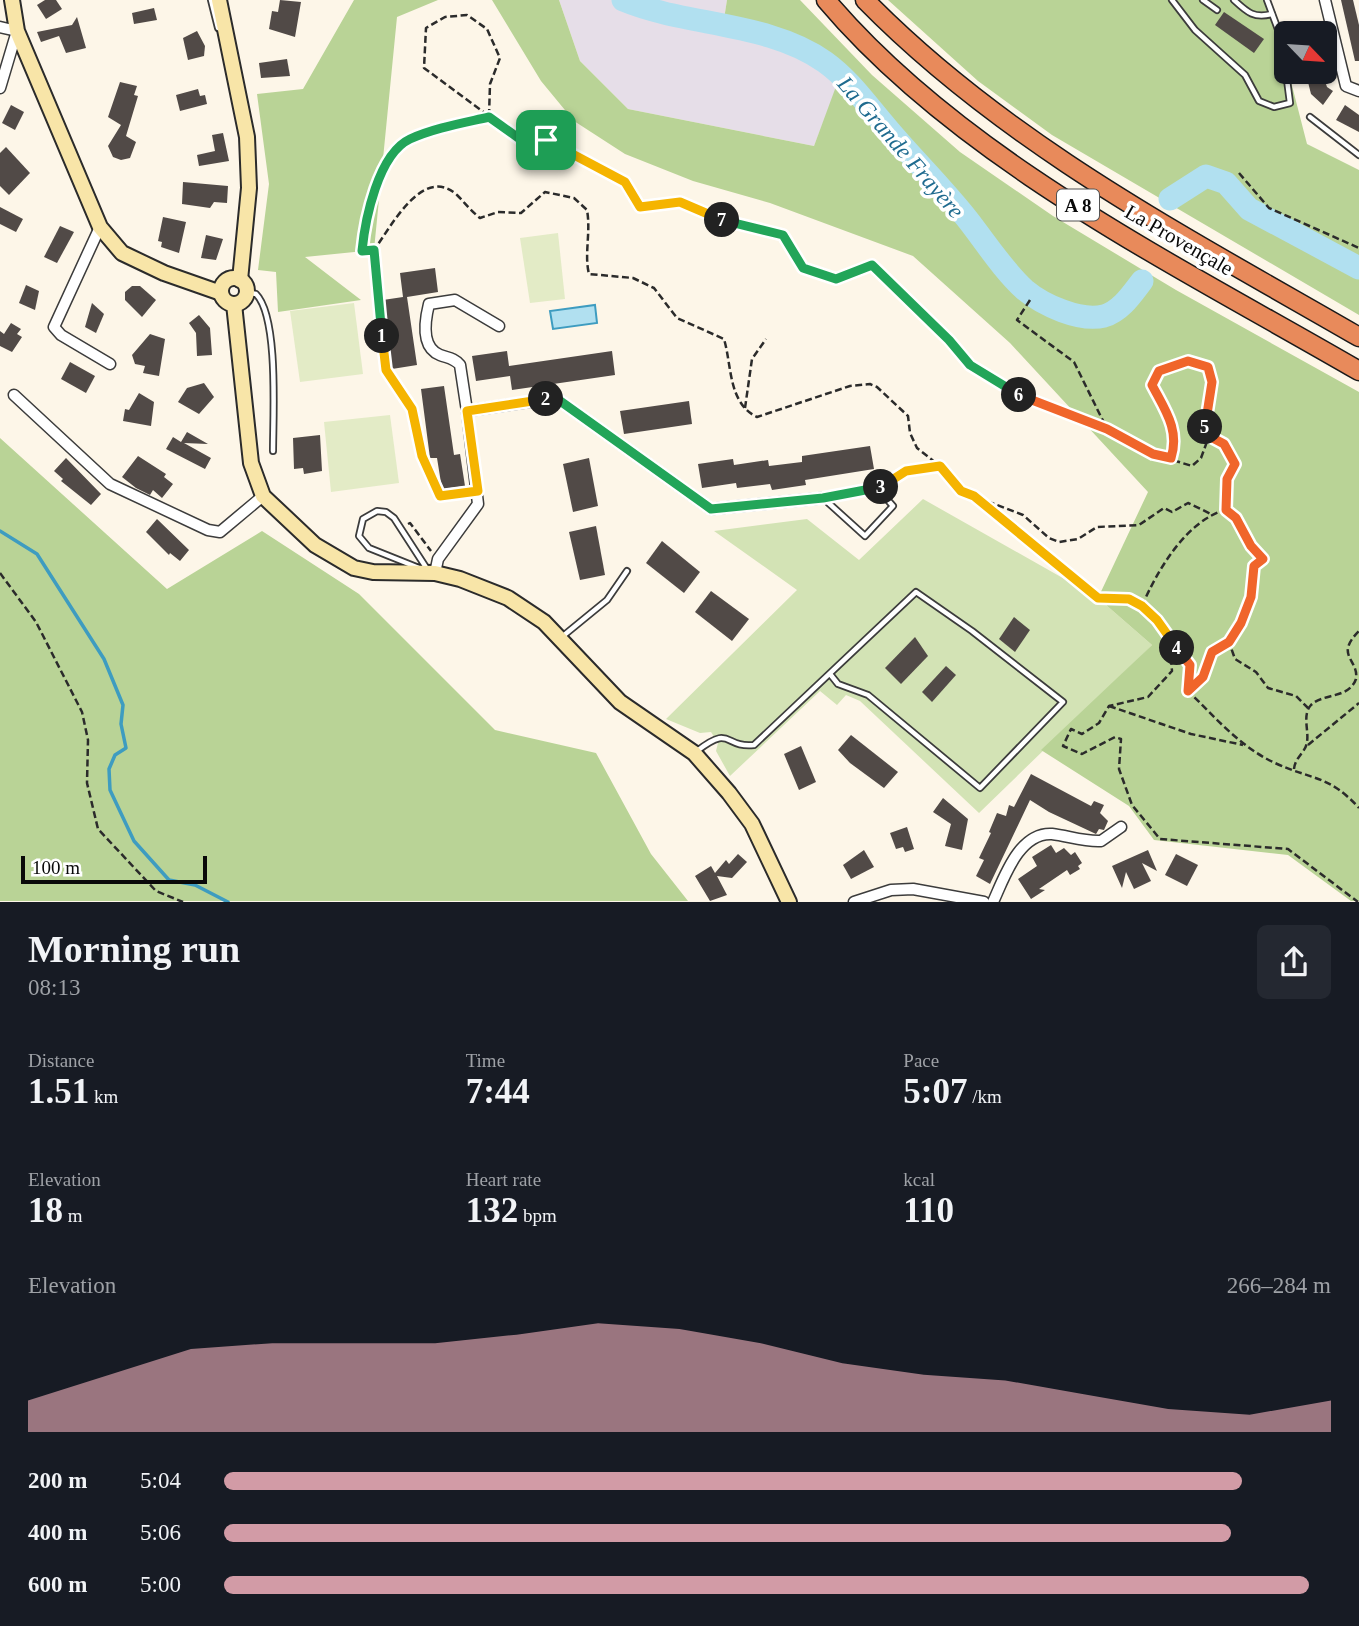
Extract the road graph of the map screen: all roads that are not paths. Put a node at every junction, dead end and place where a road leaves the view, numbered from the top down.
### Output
1 (12, 0) edge
2 (211, 0) edge
3 (219, 0) edge
4 (826, 0) edge
5 (865, 0) edge
6 (1171, 0) edge
7 (1203, 0) edge
8 (1234, 0) edge
9 (1267, 0) edge
10 (1325, 0) edge
11 (1217, 10) dead end
12 (1272, 14) junction
13 (1275, 21) edge
14 (0, 27) edge
15 (17, 32) junction
16 (1288, 84) edge
17 (0, 88) edge
18 (1359, 91) edge
19 (1310, 117) dead end
20 (246, 120) junction
21 (1359, 155) edge
22 (100, 227) junction
23 (243, 286) junction
24 (221, 293) junction
25 (234, 304) junction
26 (499, 326) dead end
27 (1359, 337) edge
28 (110, 364) dead end
29 (1359, 371) edge
30 (14, 395) dead end
31 (467, 411) junction
32 (273, 451) dead end
33 (264, 496) junction
34 (823, 498) junction
35 (627, 571) dead end
36 (432, 572) junction
37 (560, 639) junction
38 (830, 674) junction
39 (694, 753) junction
40 (1121, 827) dead end
41 (769, 857) junction
42 (778, 901) edge
43 (789, 901) edge
44 (854, 901) edge
45 (984, 901) edge
46 (993, 901) edge

1 - 15 main road
2 - 20 lane
3 - 20 main road
4 - 29 highway, La Provençale / A 8
5 - 27 highway, La Provençale / A 8
6 - 16 lane
7 - 11 lane
8 - 12 lane
9 - 12 lane
10 - 18 street
12 - 13 lane
14 - 15 street
15 - 17 street
15 - 22 main road
19 - 21 lane
20 - 23 main road
22 - 24 main road
22 - 28 street
23 - 24 main road
23 - 25 main road
23 - 32 lane
24 - 25 main road
25 - 33 main road
26 - 31 street
30 - 33 street
31 - 34 street
31 - 36 street
33 - 36 main road
34 - 34 lane
35 - 37 lane
36 - 36 lane
36 - 37 main road
37 - 39 main road
38 - 38 lane
38 - 39 lane
39 - 41 main road
40 - 46 street
41 - 42 main road
41 - 43 main road
44 - 45 street

